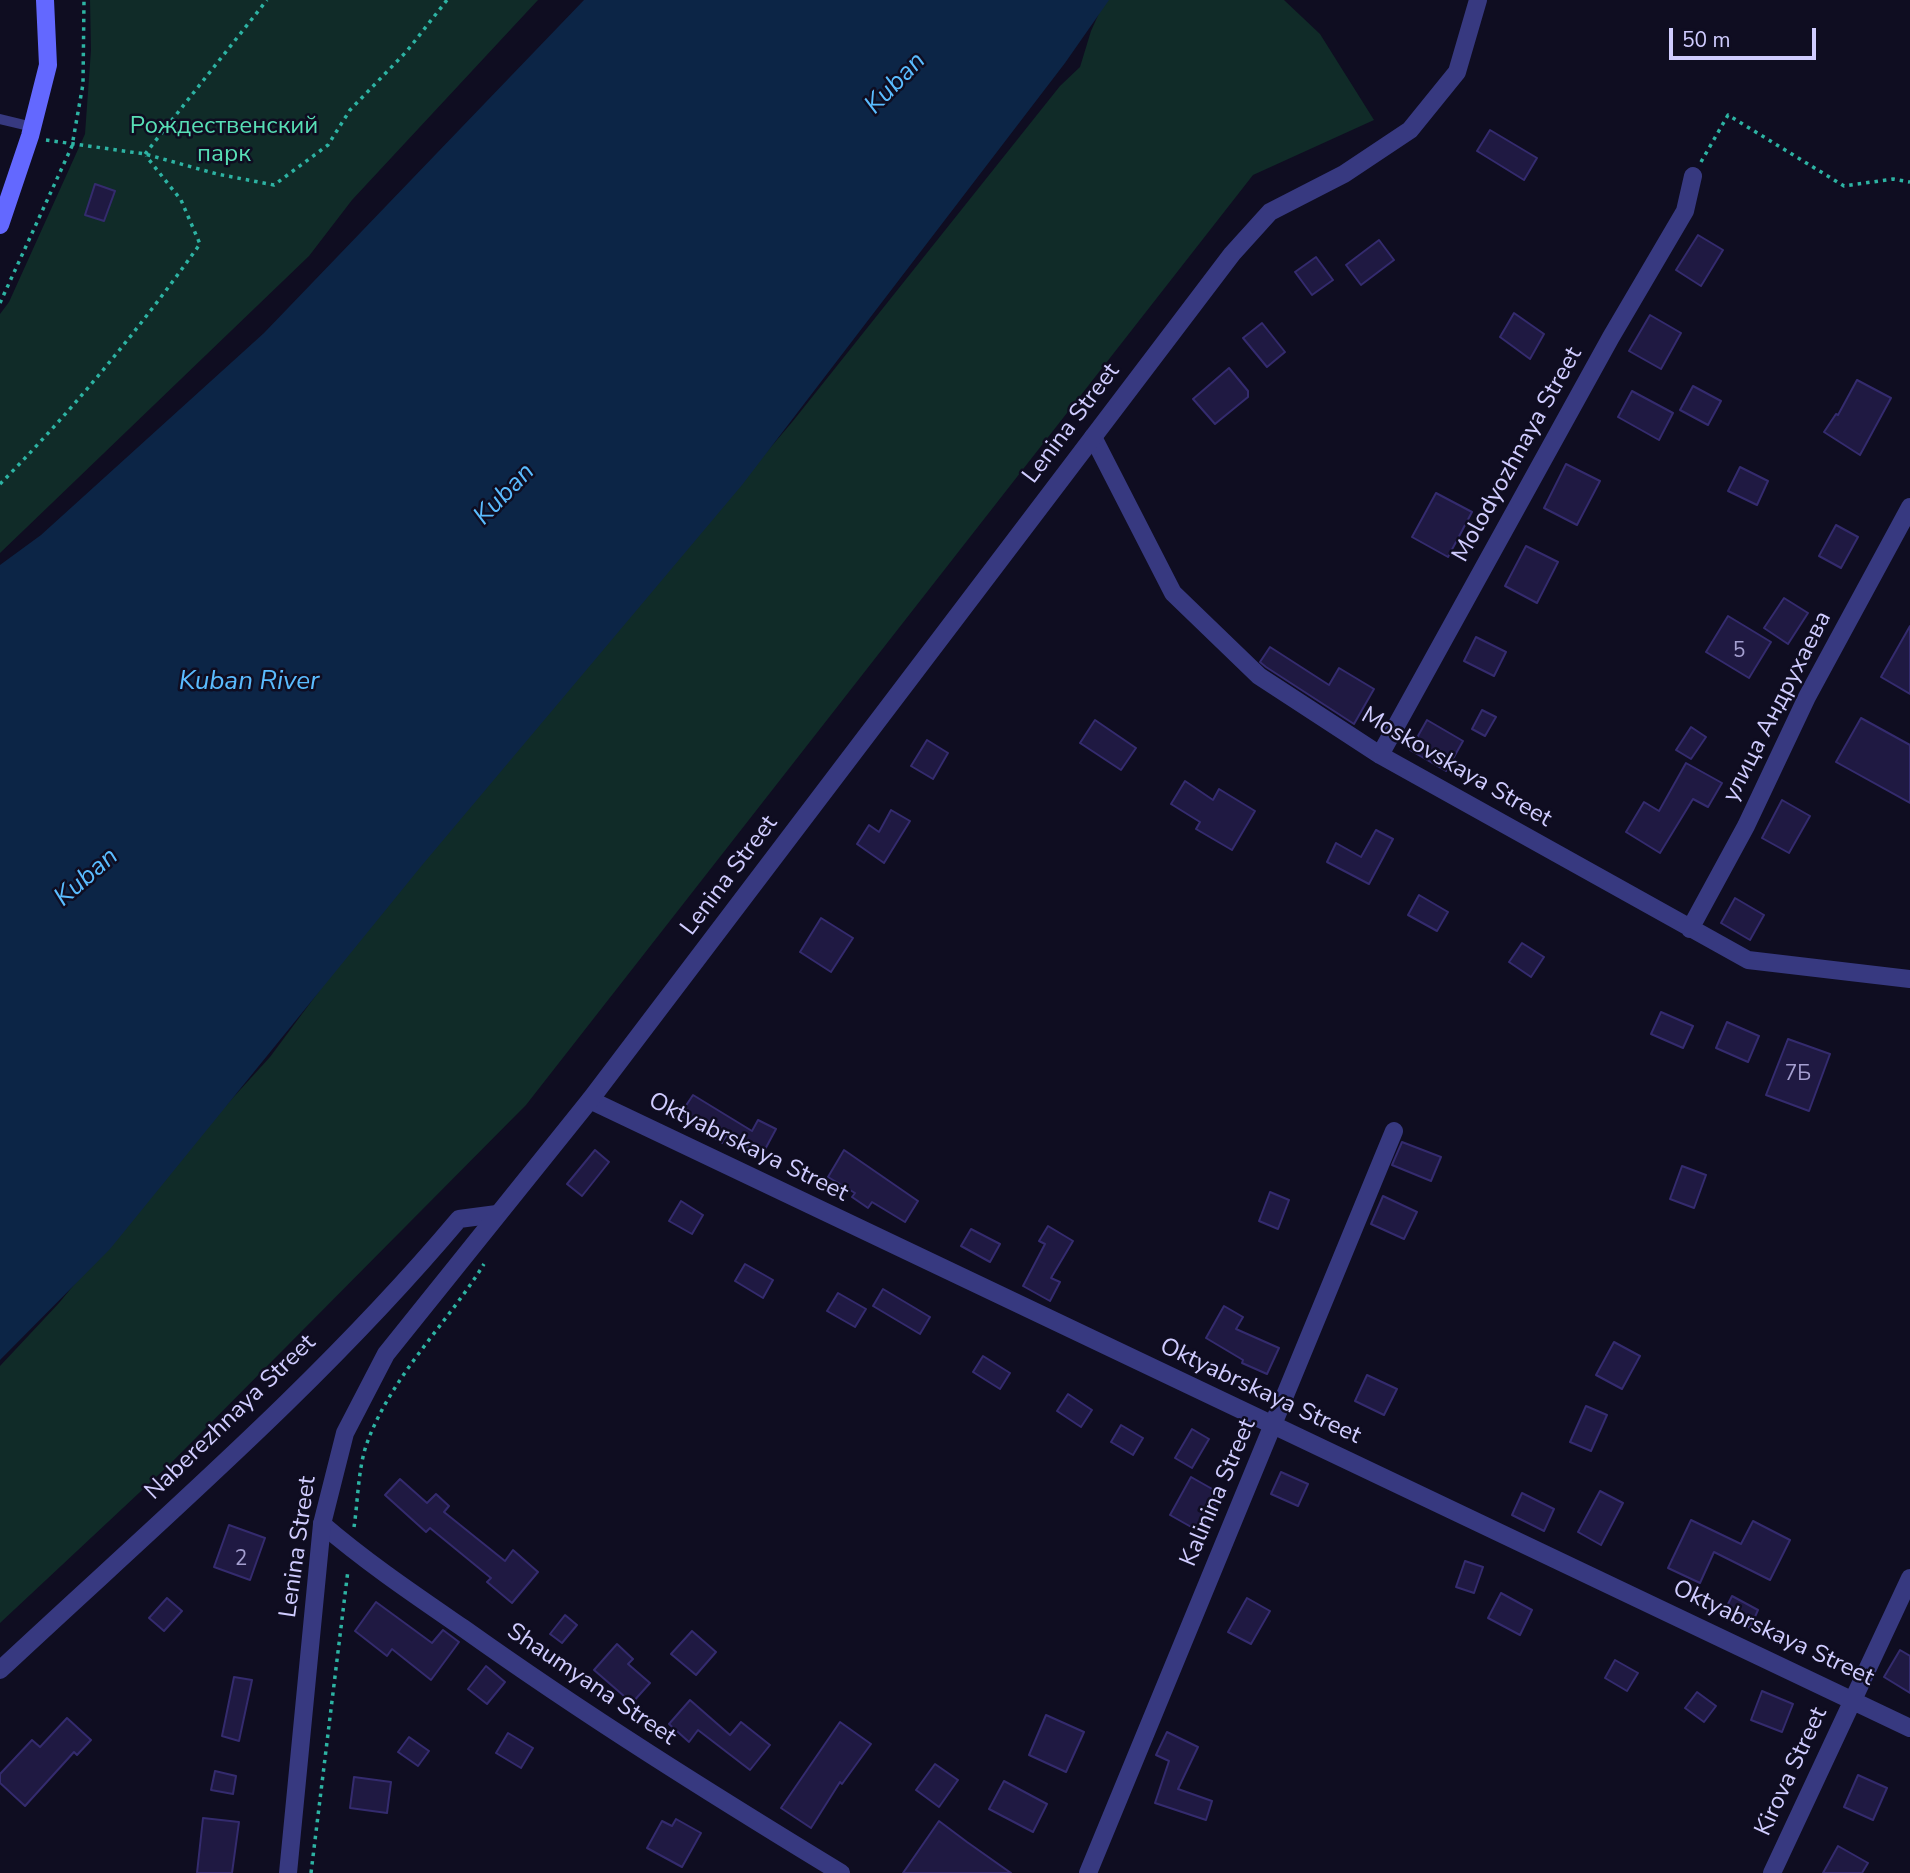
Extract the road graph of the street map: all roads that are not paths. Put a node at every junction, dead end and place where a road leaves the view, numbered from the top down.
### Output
1 (45, 0) edge
2 (1478, 0) edge
3 (0, 119) edge
4 (32, 132) junction
5 (1693, 176) road end
6 (0, 225) edge
7 (1093, 437) junction
8 (1910, 507) edge
9 (1380, 755) junction
10 (1690, 929) junction
11 (1910, 979) edge
12 (590, 1100) junction
13 (1394, 1131) dead end
14 (497, 1214) junction
15 (1273, 1426) junction
16 (322, 1524) junction
17 (1910, 1578) edge
18 (0, 1670) edge
19 (1853, 1699) junction
20 (1910, 1728) edge
21 (288, 1873) edge
22 (841, 1873) edge
23 (1088, 1873) edge
24 (1772, 1873) edge

1 - 4 main road
2 - 7 street, Lenina Street
3 - 4 lane
4 - 6 main road
5 - 9 street, Molodyozhnaya Street
7 - 9 street, Moskovskaya Street
7 - 12 street, Lenina Street
8 - 10 street, улица Андрухаева
9 - 10 street, Moskovskaya Street
10 - 11 street, Moskovskaya Street
12 - 14 street, Lenina Street
12 - 15 street, Oktyabrskaya Street
13 - 15 street, Kalinina Street
14 - 16 street, Lenina Street
14 - 18 street, Naberezhnaya Street
15 - 19 street, Oktyabrskaya Street
15 - 23 street, Kalinina Street
16 - 21 street, Lenina Street
16 - 22 street, Shaumyana Street
17 - 19 street, Kirova Street
19 - 20 street, Oktyabrskaya Street
19 - 24 street, Kirova Street

